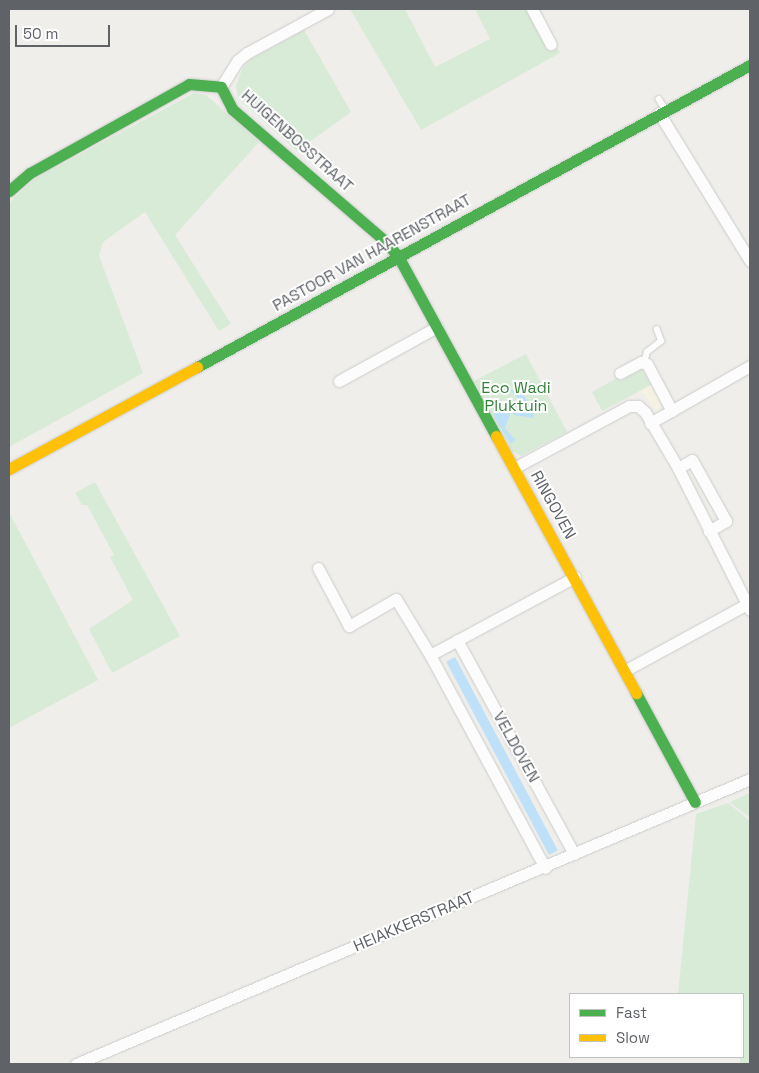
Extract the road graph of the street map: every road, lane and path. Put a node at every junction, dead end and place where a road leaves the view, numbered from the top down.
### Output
1 (532, 9) edge
2 (324, 10) edge
3 (551, 44) dead end
4 (750, 65) edge
5 (221, 87) junction
6 (659, 99) dead end
7 (662, 112) junction
8 (9, 191) edge
9 (399, 258) junction
10 (750, 261) edge
11 (437, 327) junction
12 (657, 330) dead end
13 (644, 363) junction
14 (750, 366) edge
15 (620, 373) dead end
16 (339, 381) dead end
17 (672, 411) junction
18 (650, 422) junction
19 (514, 468) junction
20 (678, 468) junction
21 (9, 469) edge
22 (709, 531) junction
23 (318, 568) dead end
24 (575, 578) junction
25 (749, 607) edge
26 (457, 640) junction
27 (430, 655) junction
28 (626, 670) junction
29 (750, 779) edge
30 (695, 802) junction
31 (574, 854) junction
32 (545, 868) junction
33 (76, 1064) edge

1 - 3 street
2 - 5 street
4 - 7 street, PASTOOR VAN HAARENSTRAAT
5 - 8 street, HUIGENBOSSTRAAT
5 - 9 street, HUIGENBOSSTRAAT
6 - 7 lane
7 - 9 street, PASTOOR VAN HAARENSTRAAT
7 - 10 street
9 - 11 street, HUIGENBOSSTRAAT
9 - 21 street, PASTOOR VAN HAARENSTRAAT
11 - 16 street
11 - 19 street, HUIGENBOSSTRAAT
12 - 13 lane
13 - 15 street
13 - 17 street
14 - 17 street
17 - 18 street
18 - 19 street, RINGOVEN
18 - 20 street, RINGOVEN
19 - 24 street, RINGOVEN
20 - 22 street, RINGOVEN
20 - 22 street
22 - 25 street, RINGOVEN
23 - 27 street, VELDOVEN
24 - 26 street
24 - 28 street, RINGOVEN
25 - 28 street, RINGOVEN
26 - 27 street
26 - 31 street, VELDOVEN
27 - 32 street, VELDOVEN
28 - 30 street, RINGOVEN
29 - 30 street, HEIAKKERSTRAAT
30 - 31 street, HEIAKKERSTRAAT
31 - 32 street, HEIAKKERSTRAAT
32 - 33 street, HEIAKKERSTRAAT

